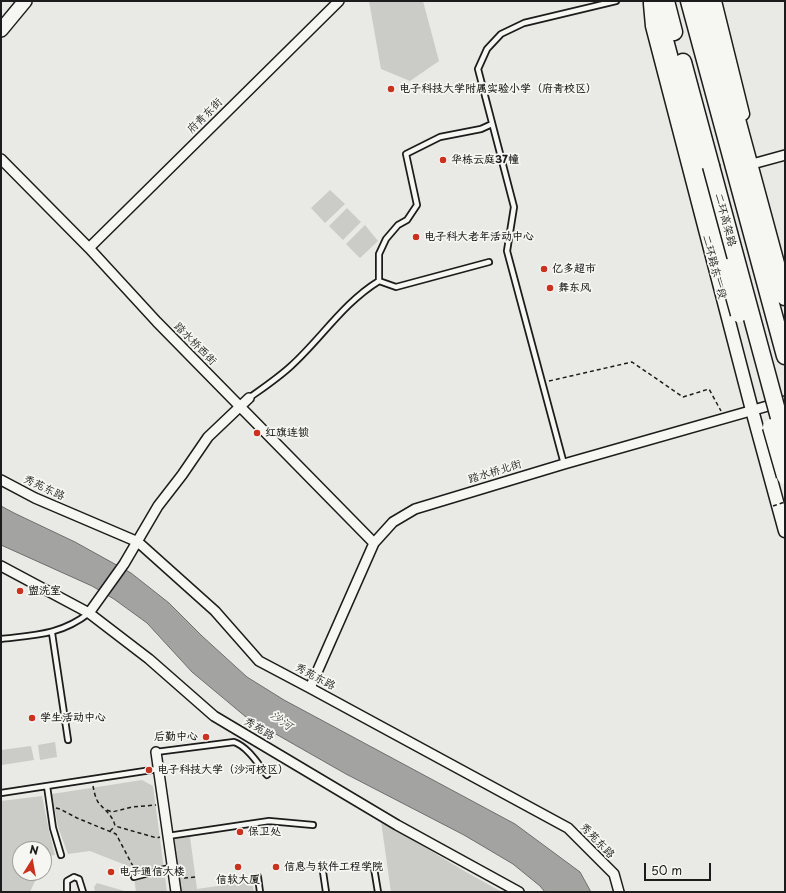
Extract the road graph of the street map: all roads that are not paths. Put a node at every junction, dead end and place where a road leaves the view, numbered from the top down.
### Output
1 (25, 1) edge
2 (339, 1) edge
3 (616, 1) edge
4 (651, 1) edge
5 (666, 1) edge
6 (689, 1) edge
7 (704, 1) edge
8 (715, 1) edge
9 (1, 23) edge
10 (1, 30) edge
11 (492, 124) junction
12 (785, 155) edge
13 (1, 159) edge
14 (756, 163) junction
15 (89, 248) junction
16 (489, 262) dead end
17 (785, 276) edge
18 (379, 281) junction
19 (785, 297) edge
20 (785, 356) edge
21 (249, 398) joint
22 (785, 401) edge
23 (240, 407) junction
24 (752, 410) junction
25 (785, 440) edge
26 (564, 464) junction
27 (785, 476) edge
28 (1, 480) edge
29 (785, 531) edge
30 (138, 542) junction
31 (374, 543) junction
32 (1, 566) edge
33 (89, 613) junction
34 (52, 632) junction
35 (1, 639) edge
36 (310, 688) junction
37 (68, 740) dead end
38 (156, 752) joint
39 (158, 769) junction
40 (268, 775) dead end
41 (46, 786) junction
42 (1, 793) edge
43 (313, 825) dead end
44 (168, 836) junction
45 (61, 855) dead end
46 (322, 865) dead end
47 (172, 867) junction
48 (374, 868) dead end
49 (136, 876) road end
50 (258, 877) dead end
51 (67, 892) edge
52 (83, 892) edge
53 (176, 892) edge
54 (260, 892) edge
55 (326, 892) edge
56 (378, 892) edge
57 (519, 892) edge
58 (619, 892) edge

1 - 9 main road
1 - 10 main road
2 - 15 street, 府青东街
3 - 11 lane
4 - 24 main road, 二环路东一段
4 - 27 highway, bridge
5 - 25 highway, 二环高架路, bridge
6 - 20 highway, 二环高架路
7 - 19 highway
8 - 14 main road
11 - 18 lane
11 - 26 lane
12 - 14 street
13 - 15 street, 踏水桥西街
14 - 17 main road
15 - 23 street, 踏水桥西街
16 - 18 lane
18 - 21 lane
21 - 23 street
22 - 24 street, 踏水桥北街
23 - 30 street
23 - 31 street, 踏水桥西街
24 - 26 street, 踏水桥北街
24 - 29 main road, 二环路东一段
26 - 31 street, 踏水桥北街
28 - 30 street, 秀苑东路
30 - 33 street
30 - 36 street, 秀苑东路
31 - 36 street, 踏水桥北街
32 - 33 street, 秀苑路
33 - 34 lane
33 - 57 street, 秀苑路
34 - 35 lane
34 - 37 lane
36 - 58 street, 秀苑东路
38 - 39 street
38 - 40 lane
39 - 41 lane
39 - 44 street
41 - 42 lane
41 - 45 lane
43 - 44 lane
44 - 47 street
46 - 55 lane
47 - 49 lane
47 - 53 street
48 - 56 lane
50 - 54 lane
51 - 52 lane

